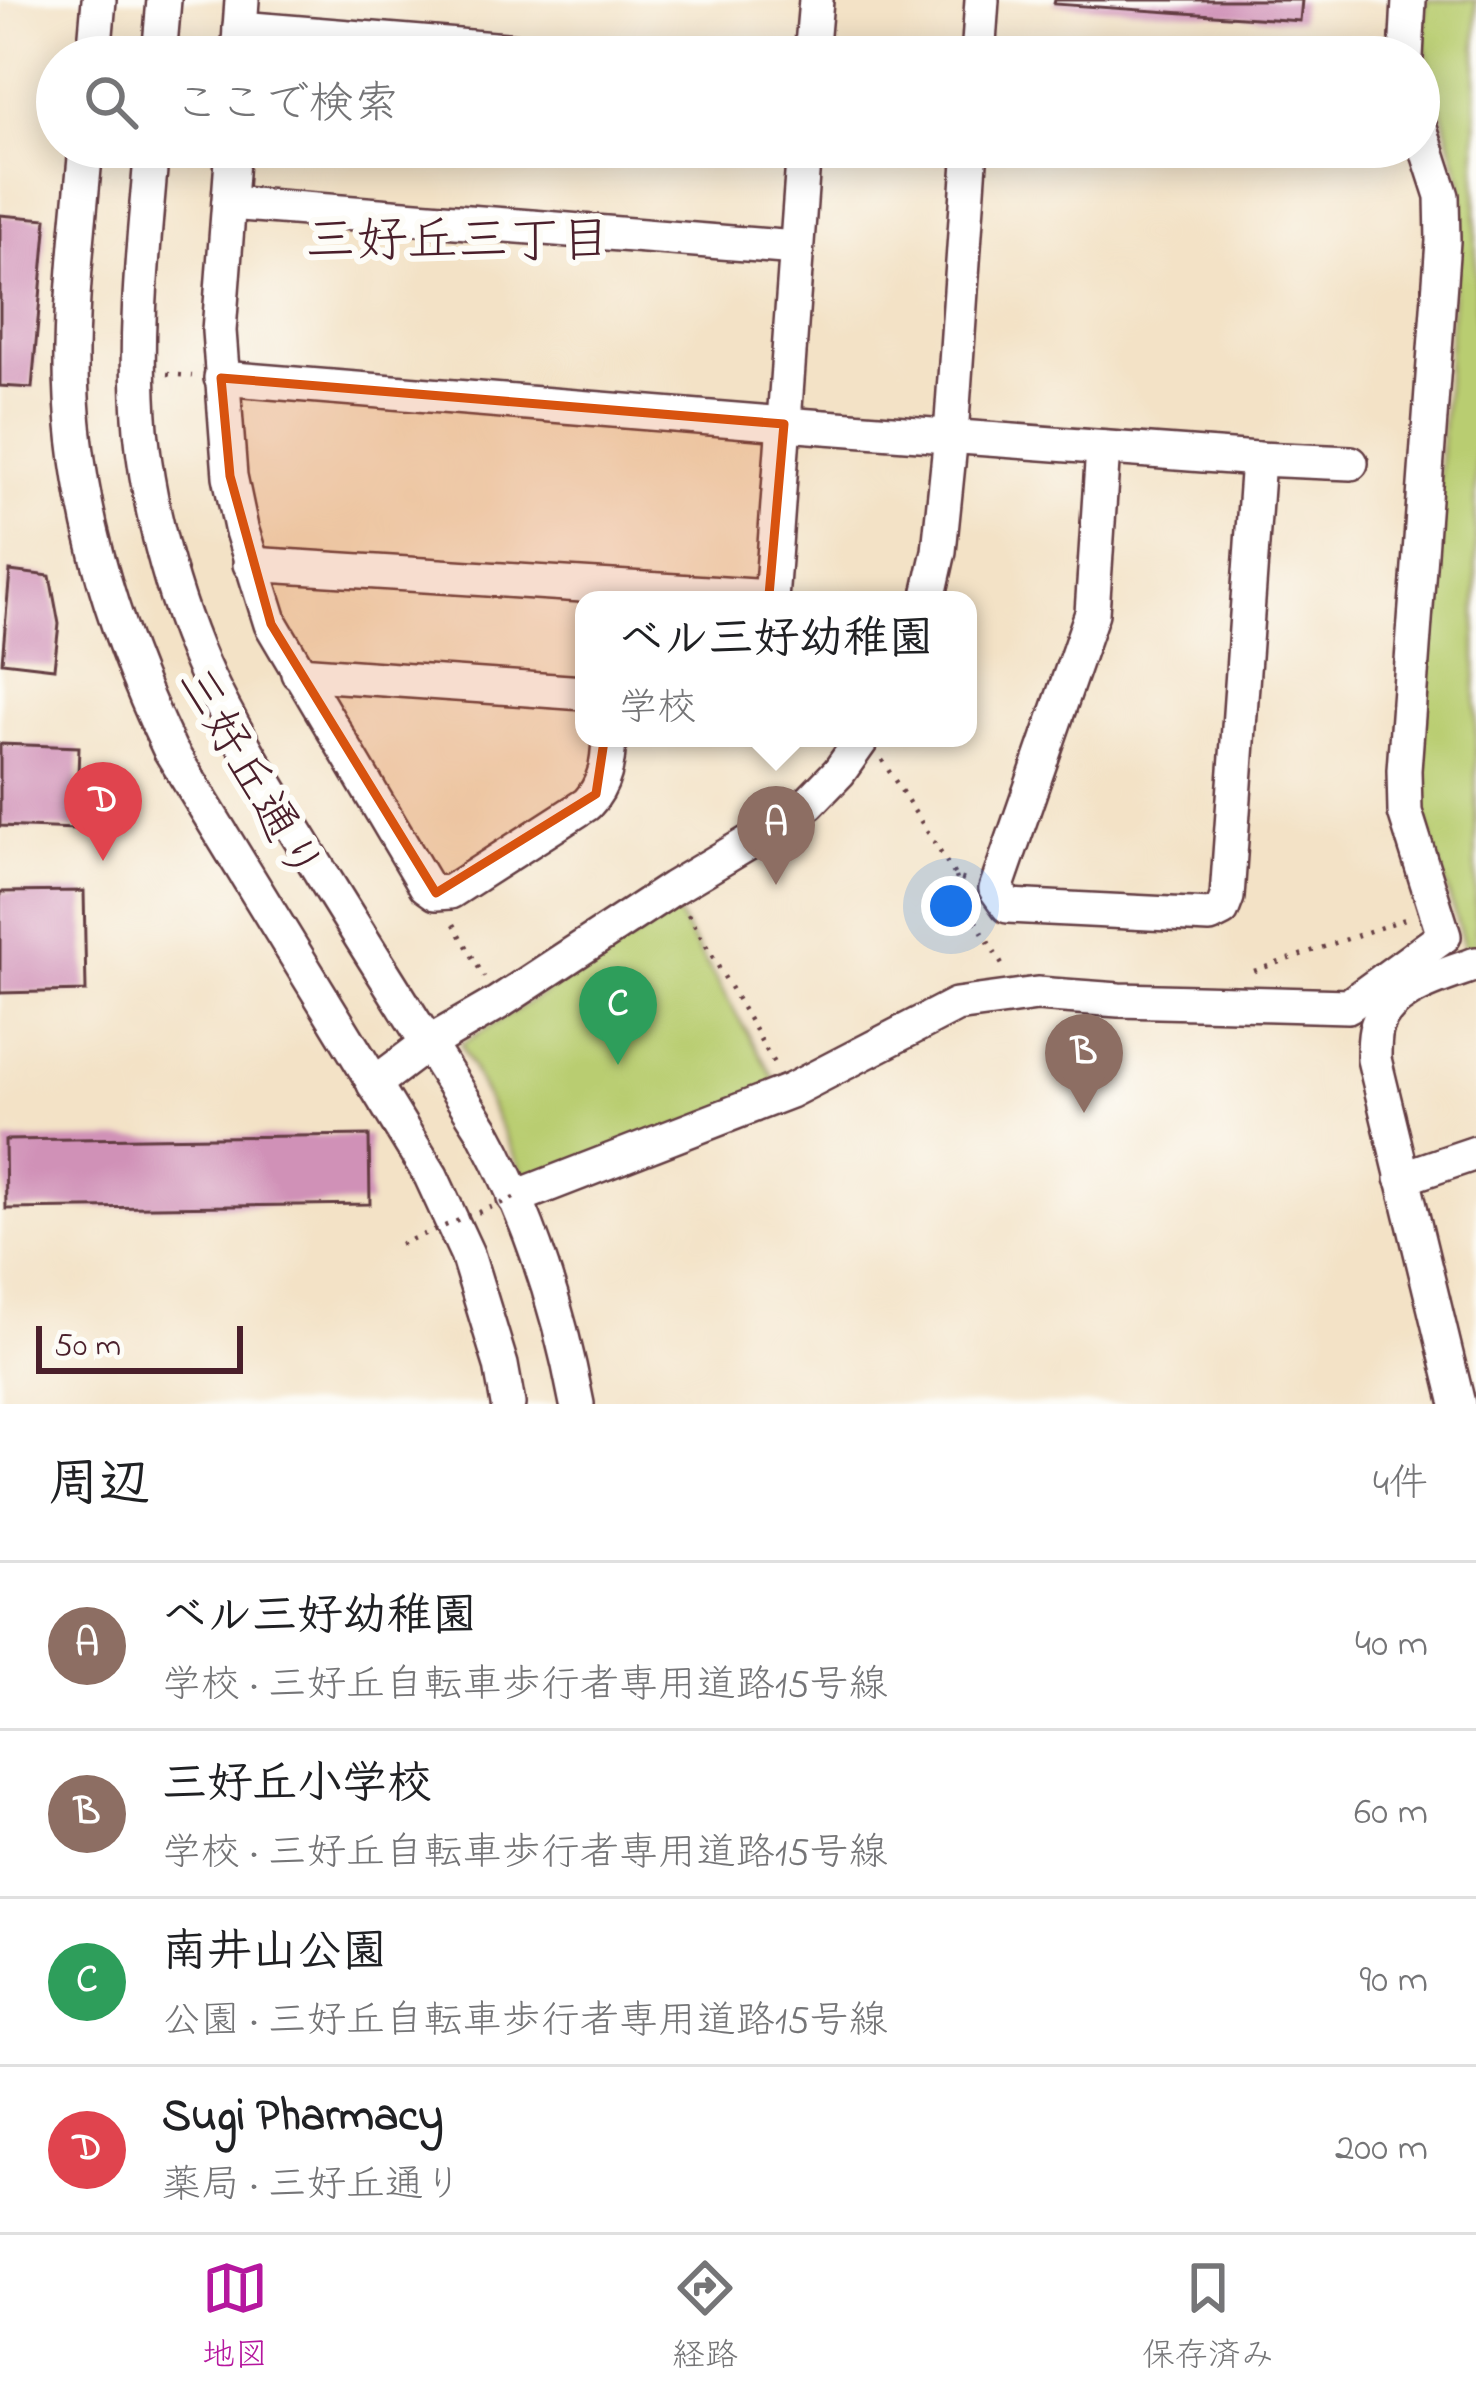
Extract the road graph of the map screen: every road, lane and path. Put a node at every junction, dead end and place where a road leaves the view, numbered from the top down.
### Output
1 (99, 0) edge
2 (164, 0) edge
3 (816, 0) edge
4 (982, 0) edge
5 (1409, 0) edge
6 (240, 28) edge
7 (96, 36) edge
8 (161, 36) edge
9 (337, 36) edge
10 (813, 36) edge
11 (979, 36) edge
12 (1407, 36) edge
13 (84, 168) edge
14 (150, 168) edge
15 (232, 168) edge
16 (802, 168) edge
17 (970, 168) edge
18 (1433, 168) edge
19 (229, 203) junction
20 (796, 248) junction
21 (138, 371) junction
22 (221, 378) junction
23 (784, 424) junction
24 (951, 435) junction
25 (1103, 448) junction
26 (1258, 460) junction
27 (1351, 463) dead end
28 (250, 564) junction
29 (652, 591) edge
30 (772, 591) edge
31 (930, 591) edge
32 (298, 673) junction
33 (575, 692) edge
34 (608, 747) edge
35 (872, 748) edge
36 (956, 877) junction
37 (673, 888) junction
38 (996, 889) junction
39 (436, 893) junction
40 (1440, 923) junction
41 (1466, 968) edge
42 (1256, 970) dead end
43 (1008, 976) dead end
44 (498, 1003) junction
45 (1348, 1006) junction
46 (1384, 1012) junction
47 (374, 1084) junction
48 (790, 1091) junction
49 (1476, 1153) edge
50 (1402, 1178) junction
51 (514, 1198) junction
52 (400, 1244) dead end
53 (508, 1404) edge
54 (577, 1404) edge
55 (1458, 1404) edge

1 - 7 street
2 - 8 street
3 - 10 street
4 - 11 street
5 - 12 street
6 - 9 street
13 - 47 street, 三好丘通り
14 - 21 street
15 - 19 street
16 - 20 street
17 - 24 street
18 - 40 street
19 - 20 street
19 - 22 street
20 - 23 street
21 - 22 path
21 - 51 street
22 - 23 street
22 - 28 street
23 - 24 street
23 - 30 street
24 - 25 street
24 - 31 street
25 - 26 street
25 - 38 street
26 - 27 street
26 - 38 street
28 - 29 street
28 - 32 street
32 - 33 street
32 - 39 street
34 - 39 street
35 - 36 path
35 - 37 street
36 - 38 path
36 - 43 path
37 - 44 street
37 - 48 path
39 - 44 path
40 - 41 street
40 - 42 path
40 - 45 street
41 - 46 street
44 - 47 street
45 - 46 street
45 - 48 street
46 - 50 street
47 - 53 street, 三好丘通り
48 - 51 street
49 - 50 street
50 - 55 street
51 - 52 path, bridge
51 - 54 street

